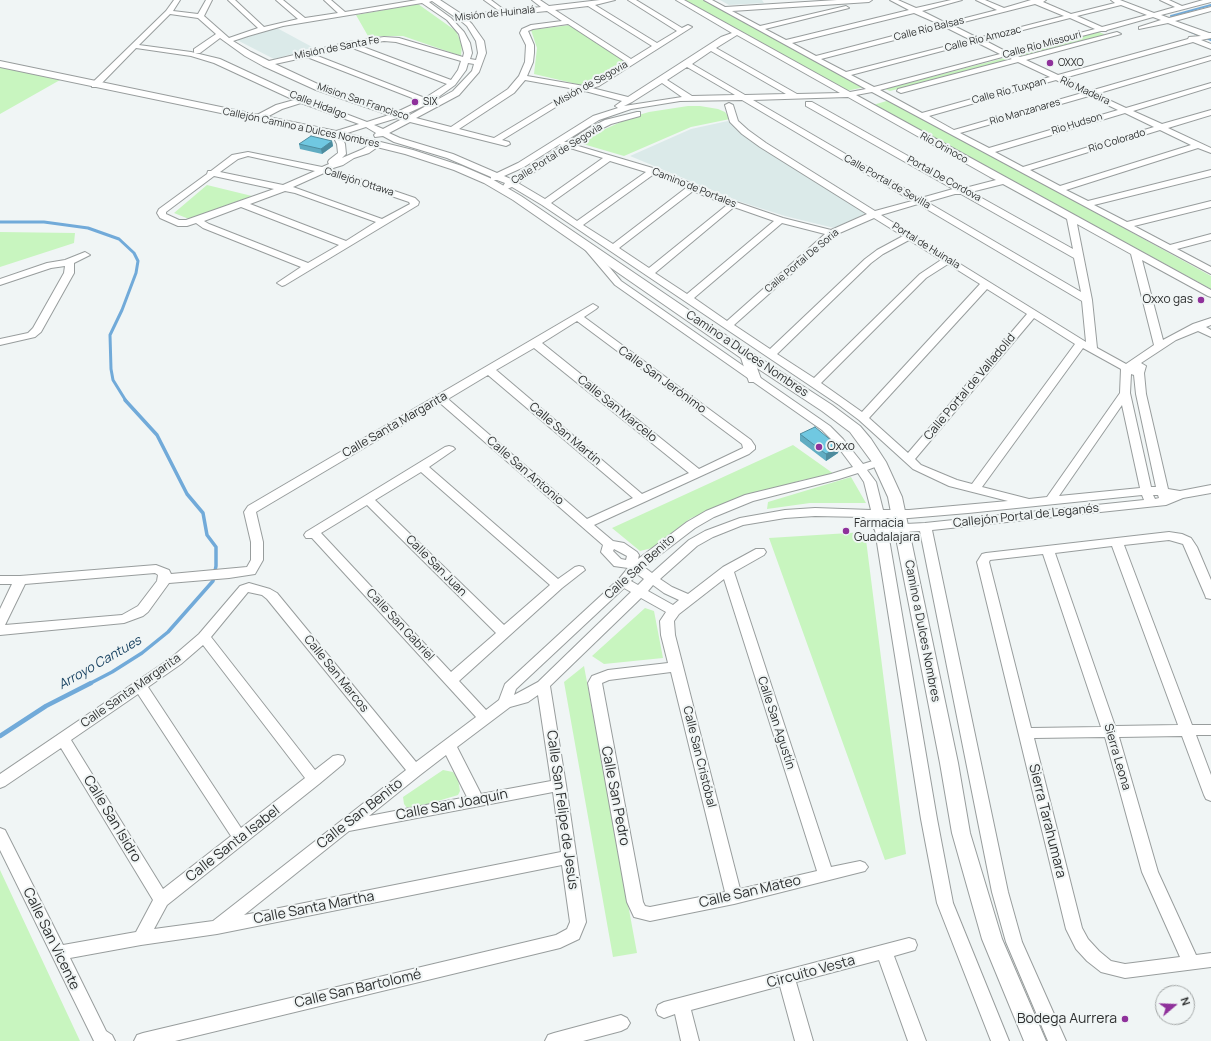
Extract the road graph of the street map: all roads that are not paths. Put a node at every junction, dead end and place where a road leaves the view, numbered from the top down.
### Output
1 (178, 0) edge
2 (209, 0) edge
3 (231, 0) edge
4 (279, 0) edge
5 (327, 0) edge
6 (374, 0) edge
7 (409, 0) edge
8 (432, 0) edge
9 (436, 0) edge
10 (487, 0) edge
11 (535, 0) edge
12 (612, 0) edge
13 (631, 0) edge
14 (679, 0) edge
15 (708, 0) edge
16 (870, 0) edge
17 (893, 0) edge
18 (959, 0) edge
19 (979, 0) edge
20 (1044, 0) edge
21 (1113, 0) edge
22 (1163, 0) edge
23 (1211, 0) edge
24 (422, 1) edge
25 (586, 1) edge
26 (1034, 1) edge
27 (1121, 3) junction
28 (380, 7) junction
29 (545, 7) junction
30 (1182, 8) junction
31 (500, 9) junction
32 (724, 9) junction
33 (1211, 9) edge
34 (1003, 10) junction
35 (915, 11) junction
36 (168, 12) junction
37 (344, 14) junction
38 (200, 16) junction
39 (460, 16) junction
40 (1070, 16) junction
41 (1152, 16) junction
42 (447, 18) junction
43 (303, 20) junction
44 (1169, 20) junction
45 (569, 22) junction
46 (1157, 24) junction
47 (945, 25) junction
48 (759, 28) junction
49 (263, 29) junction
50 (1102, 29) junction
51 (1136, 29) dead end
52 (737, 33) junction
53 (220, 35) junction
54 (1204, 37) edge
55 (976, 40) junction
56 (228, 41) junction
57 (785, 42) junction
58 (349, 44) junction
59 (134, 46) junction
60 (656, 46) junction
61 (1211, 46) edge
62 (710, 48) junction
63 (197, 51) dead end
64 (307, 54) junction
65 (1007, 54) junction
66 (815, 58) junction
67 (1211, 58) edge
68 (1019, 60) junction
69 (466, 61) junction
70 (631, 62) junction
71 (0, 64) edge
72 (266, 64) junction
73 (479, 64) junction
74 (687, 64) junction
75 (845, 74) junction
76 (523, 77) junction
77 (1056, 78) junction
78 (662, 80) junction
79 (452, 83) junction
80 (94, 85) junction
81 (1211, 85) edge
82 (583, 88) junction
83 (874, 89) junction
84 (1090, 93) junction
85 (848, 95) junction
86 (884, 95) junction
87 (796, 97) junction
88 (689, 98) junction
89 (744, 98) junction
90 (301, 100) junction
91 (629, 100) junction
92 (427, 101) junction
93 (859, 101) junction
94 (754, 104) junction
95 (809, 104) junction
96 (729, 105) junction
97 (1125, 110) junction
98 (1211, 112) edge
99 (608, 113) junction
100 (397, 115) junction
101 (923, 115) junction
102 (1198, 116) junction
103 (258, 118) junction
104 (596, 118) junction
105 (409, 119) junction
106 (608, 122) junction
107 (1211, 122) edge
108 (364, 126) junction
109 (1161, 127) junction
110 (454, 129) junction
111 (382, 132) junction
112 (955, 132) junction
113 (336, 134) junction
114 (495, 141) junction
115 (367, 142) junction
116 (556, 142) junction
117 (506, 144) dead end
118 (569, 145) junction
119 (1198, 145) junction
120 (989, 151) junction
121 (1211, 151) edge
122 (346, 155) junction
123 (610, 157) junction
124 (325, 169) junction
125 (1024, 170) junction
126 (653, 171) junction
127 (1211, 173) edge
128 (211, 174) junction
129 (993, 175) junction
130 (499, 176) junction
131 (488, 181) junction
132 (1003, 181) junction
133 (512, 183) junction
134 (693, 187) junction
135 (282, 189) junction
136 (502, 189) junction
137 (956, 189) junction
138 (1060, 189) junction
139 (966, 191) junction
140 (919, 201) junction
141 (545, 203) junction
142 (242, 204) junction
143 (733, 204) junction
144 (1087, 204) junction
145 (1211, 204) edge
146 (875, 214) junction
147 (1071, 217) junction
148 (197, 220) junction
149 (780, 220) junction
150 (383, 222) junction
151 (577, 225) junction
152 (1127, 225) junction
153 (832, 233) junction
154 (910, 236) junction
155 (1211, 237) edge
156 (346, 244) junction
157 (587, 246) junction
158 (1169, 248) junction
159 (612, 249) junction
160 (1136, 254) junction
161 (85, 255) dead end
162 (1078, 256) junction
163 (948, 260) junction
164 (67, 263) junction
165 (309, 267) junction
166 (1211, 271) edge
167 (649, 273) junction
168 (3, 281) edge
169 (282, 283) dead end
170 (986, 284) junction
171 (0, 291) edge
172 (1211, 294) edge
173 (687, 299) junction
174 (1087, 300) junction
175 (593, 307) dead end
176 (1033, 313) junction
177 (577, 317) junction
178 (1211, 321) edge
179 (728, 325) junction
180 (1197, 326) junction
181 (1211, 334) edge
182 (0, 342) edge
183 (535, 343) junction
184 (1081, 343) junction
185 (1159, 345) junction
186 (1092, 349) junction
187 (770, 355) junction
188 (748, 356) junction
189 (1144, 357) junction
190 (1126, 368) junction
191 (489, 370) junction
192 (1139, 373) junction
193 (754, 379) junction
194 (814, 384) junction
195 (1125, 393) junction
196 (441, 398) junction
197 (863, 418) junction
198 (449, 449) dead end
199 (908, 460) junction
200 (879, 462) junction
201 (421, 466) junction
202 (862, 469) junction
203 (698, 474) junction
204 (976, 489) junction
205 (1211, 489) edge
206 (1164, 496) junction
207 (1148, 497) junction
208 (368, 499) junction
209 (641, 499) junction
210 (1050, 501) junction
211 (1029, 503) junction
212 (878, 514) junction
213 (899, 522) junction
214 (586, 524) junction
215 (925, 527) junction
216 (881, 529) junction
217 (1117, 542) junction
218 (1048, 550) junction
219 (760, 552) dead end
220 (633, 566) junction
221 (579, 570) dead end
222 (727, 570) junction
223 (165, 579) junction
224 (0, 580) edge
225 (20, 580) junction
226 (651, 580) junction
227 (623, 582) junction
228 (558, 585) junction
229 (249, 587) joint
230 (640, 592) junction
231 (1211, 595) edge
232 (688, 599) junction
233 (672, 614) junction
234 (0, 623) edge
235 (0, 630) edge
236 (504, 633) junction
237 (204, 637) junction
238 (676, 666) junction
239 (450, 680) junction
240 (543, 685) junction
241 (140, 686) junction
242 (505, 703) junction
243 (485, 718) junction
244 (1187, 730) junction
245 (1211, 730) edge
246 (1110, 731) junction
247 (1025, 733) junction
248 (62, 738) junction
249 (450, 746) junction
250 (338, 760) dead end
251 (415, 771) junction
252 (314, 780) junction
253 (0, 782) edge
254 (559, 785) junction
255 (1211, 796) edge
256 (476, 800) junction
257 (344, 826) junction
258 (0, 834) edge
259 (240, 838) junction
260 (569, 857) junction
261 (860, 867) dead end
262 (826, 875) junction
263 (734, 897) junction
264 (161, 900) junction
265 (640, 912) joint
266 (217, 927) junction
267 (573, 934) joint
268 (141, 938) junction
269 (909, 946) dead end
270 (885, 953) junction
271 (58, 954) junction
272 (1211, 960) edge
273 (1191, 963) junction
274 (786, 978) junction
275 (682, 1006) junction
276 (664, 1010) dead end
277 (621, 1022) dead end
278 (575, 1038) edge
279 (106, 1041) edge
280 (143, 1041) edge
281 (554, 1041) edge
282 (690, 1041) edge
283 (804, 1041) edge
284 (917, 1041) edge
285 (1000, 1041) edge
286 (1035, 1041) edge
287 (1057, 1041) edge

1 - 36 street
2 - 38 street
3 - 49 street
4 - 43 street
5 - 37 street
6 - 28 street
7 - 28 street
8 - 24 street
9 - 39 street
10 - 31 street
11 - 29 street
12 - 25 street, Misión de Huinalá
13 - 60 street, Misión de Segovia
14 - 52 street, Río Orinoco
15 - 32 street, Río Orinoco
16 - 32 street
16 - 48 street
17 - 35 street, Río Madeira
18 - 35 street
19 - 34 street
20 - 26 street, Calle Río Balsas
21 - 27 street
22 - 30 street
23 - 30 street, Calle Río Missouri
24 - 28 street
24 - 42 street
25 - 29 street, Misión de Huinalá
25 - 60 street
26 - 34 street, Calle Río Balsas
26 - 40 street
27 - 40 street, Calle Río Amozac
27 - 41 street
28 - 37 street
29 - 31 street, Misión de Huinalá
29 - 39 street, Misión de Huinalá
29 - 45 street
30 - 41 street, Calle Río Missouri
31 - 39 street, Misión de Huinalá
32 - 48 street, Río Orinoco
33 - 44 street
34 - 47 street, Calle Río Balsas
35 - 47 street, Río Madeira
35 - 57 street
36 - 38 street
36 - 59 street
37 - 43 street
38 - 53 street, Mision San Francisco
39 - 42 street, Misión de Huinalá
39 - 73 street
40 - 50 street
40 - 55 street, Calle Río Amozac
41 - 44 street
41 - 46 street
41 - 50 street, Calle Río Missouri
42 - 69 street
43 - 49 street
44 - 46 street
44 - 54 street
45 - 70 street
45 - 76 street
46 - 51 street
46 - 54 street
47 - 55 street, Río Madeira
47 - 66 street, Calle Río Balsas
48 - 57 street, Río Orinoco
49 - 56 street
50 - 65 street, Calle Río Missouri
50 - 68 street, Calle Río Missouri
52 - 62 street, Calle Portal de Segovia
52 - 85 street, Río Orinoco
53 - 56 street, Mision San Francisco
53 - 63 street
54 - 61 street
54 - 77 street, Calle Río Tuxpan
55 - 65 street, Río Madeira
55 - 75 street, Calle Río Amozac
56 - 72 street, Mision San Francisco
57 - 66 street, Río Orinoco
58 - 64 street, Misión de Santa Fe
58 - 69 street, Misión de Santa Fe
58 - 79 street
59 - 80 street
59 - 90 street, Calle Hidalgo
60 - 70 street, Misión de Segovia
62 - 74 street, Calle Portal de Segovia
62 - 87 street
64 - 72 street, Misión de Santa Fe
64 - 92 street
65 - 68 street, Río Madeira
65 - 83 street, Calle Río Missouri
66 - 75 street, Río Orinoco
67 - 84 street, Rio Manzanares
68 - 77 street, Río Madeira
68 - 86 street, Calle Río Missouri
69 - 73 street, Misión de Santa Fe
69 - 79 street
70 - 82 street, Misión de Segovia
71 - 80 main road, Callejón Camino a Dulces Nombres
72 - 100 street, Mision San Francisco
73 - 105 street
74 - 78 street, Calle Portal de Segovia
74 - 89 street, Calle Portal de Sevilla
75 - 83 street, Río Orinoco
76 - 82 street
76 - 110 street
77 - 84 street, Río Madeira
77 - 101 street, Calle Río Tuxpan
78 - 88 street
78 - 91 street, Calle Portal de Segovia
79 - 92 street
80 - 103 main road, Callejón Camino a Dulces Nombres
81 - 97 street, Rio Hudson
82 - 91 street
82 - 114 street, Misión de Segovia
83 - 85 street, Calle Río Missouri
83 - 86 street, Río Orinoco
84 - 97 street, Río Madeira
84 - 112 street, Rio Manzanares
85 - 87 street, Calle Río Missouri
85 - 93 street, Río Orinoco
86 - 93 street, Calle Río Missouri
86 - 101 street, Río Orinoco
87 - 89 street, Calle Portal de Segovia
88 - 89 street, Calle Portal de Segovia
88 - 99 street, Calle Portal de Segovia
89 - 94 street, Calle Portal de Sevilla
90 - 103 street
90 - 108 street, Calle Hidalgo
91 - 99 street, Calle Portal de Segovia
92 - 100 street
93 - 95 street, Calle Río Missouri
93 - 129 street, Río Orinoco
94 - 95 street, Calle Portal de Segovia
94 - 96 street, Calle Portal de Segovia
94 - 140 street, Calle Portal de Sevilla
95 - 137 street, Portal De Cordova
96 - 106 street, Calle Portal de Segovia
96 - 146 street, Portal de Huinala
97 - 109 street, Río Madeira
97 - 120 street, Rio Hudson
98 - 102 street, Río Colorado
99 - 104 street, Calle Portal de Segovia
100 - 105 street, Mision San Francisco
100 - 108 street
101 - 112 street, Río Orinoco
102 - 107 street
102 - 109 street, Río Colorado
103 - 113 main road, Callejón Camino a Dulces Nombres
104 - 106 street
104 - 116 street, Calle Portal de Segovia
105 - 110 street, Mision San Francisco
105 - 111 street
106 - 118 street, Calle Portal de Segovia
108 - 111 street, Calle Hidalgo
108 - 113 street
108 - 115 street
109 - 119 street, Río Madeira
109 - 125 street, Río Colorado
110 - 114 street, Mision San Francisco
111 - 115 street
111 - 130 street, Calle Hidalgo
112 - 120 street, Río Orinoco
113 - 115 main road, Callejón Camino a Dulces Nombres
113 - 122 street
114 - 117 street, Mision San Francisco
115 - 122 street
115 - 131 main road, Callejón Camino a Dulces Nombres
116 - 118 street, Camino de Portales
116 - 130 street, Calle Portal de Segovia
118 - 123 street, Camino de Portales
118 - 133 street, Calle Portal de Segovia
119 - 121 street, Río Madeira
119 - 138 street
120 - 125 street, Río Orinoco
122 - 124 street
123 - 126 street, Camino de Portales
123 - 141 street
124 - 128 street, Callejón Ottawa
124 - 135 street
124 - 150 street, Callejón Ottawa
125 - 138 street, Río Orinoco
126 - 134 street, Camino de Portales
126 - 151 street
127 - 144 street
128 - 135 street
128 - 148 street, Callejón Ottawa
129 - 132 street, Río Orinoco
129 - 137 street, Calle Portal De Soria
130 - 131 street, Calle Portal de Segovia
130 - 133 street, Camino a Dulces Nombres
131 - 136 main road, Callejón Camino a Dulces Nombres
132 - 139 street, Calle Portal De Soria
132 - 147 street, Río Orinoco
133 - 136 street, Calle Portal de Segovia
133 - 141 street, Camino a Dulces Nombres
134 - 143 street, Camino de Portales
134 - 159 street
135 - 142 street
135 - 150 street
136 - 157 main road, Camino a Dulces Nombres
137 - 139 street, Calle Portal De Soria
137 - 140 street, Calle Portal De Soria
138 - 144 street, Río Orinoco
139 - 162 street, Portal De Cordova
140 - 146 street, Calle Portal De Soria
140 - 174 street, Calle Portal de Sevilla
141 - 151 street, Camino a Dulces Nombres
142 - 148 street
142 - 156 street
143 - 149 street, Camino de Portales
143 - 167 street
144 - 152 street, Río Orinoco
145 - 152 street
146 - 153 street, Calle Portal De Soria
146 - 154 street, Portal de Huinala
147 - 160 street, Río Orinoco
147 - 162 street
148 - 165 street
149 - 153 street, Camino de Portales
149 - 173 street
150 - 156 street, Callejón Ottawa
151 - 159 street, Camino a Dulces Nombres
152 - 158 street, Río Orinoco
153 - 179 street, Calle Portal De Soria
154 - 163 street, Portal de Huinala
154 - 187 street
155 - 158 street
156 - 165 street, Callejón Ottawa
157 - 188 main road, Camino a Dulces Nombres
157 - 193 street
158 - 166 street, Río Orinoco
159 - 167 street, Camino a Dulces Nombres
160 - 172 street, Río Orinoco
160 - 185 street
161 - 164 street
162 - 174 street
163 - 170 street, Portal de Huinala
163 - 194 street
164 - 168 street
164 - 182 street
165 - 169 street, Callejón Ottawa
167 - 173 street, Camino a Dulces Nombres
168 - 171 street
170 - 176 street, Portal de Huinala
170 - 197 street
173 - 179 street, Camino a Dulces Nombres
174 - 186 street
175 - 177 street, Calle Santa Margarita
176 - 184 street, Portal de Huinala
176 - 199 street, Calle Portal de Valladolid
177 - 183 street, Calle Santa Margarita
177 - 203 street, Calle San Jerónimo
178 - 180 street
179 - 187 street, Camino a Dulces Nombres
180 - 181 street
180 - 185 street
183 - 191 street, Calle Santa Margarita
183 - 203 street, Calle San Marcelo
184 - 186 street, Portal de Huinala
184 - 204 street
185 - 189 street
186 - 190 street, Portal de Huinala
187 - 194 street, Camino a Dulces Nombres
188 - 193 main road
188 - 200 main road, Camino a Dulces Nombres
189 - 190 street
189 - 192 street
190 - 192 street, Portal de Huinala
190 - 195 street
191 - 196 street, Calle Santa Margarita
191 - 209 street, Calle San Martín
192 - 206 street
193 - 202 street
194 - 197 street, Camino a Dulces Nombres
195 - 207 street
195 - 210 street
196 - 214 street, Calle San Antonio
196 - 223 street, Calle Santa Margarita
197 - 199 street, Camino a Dulces Nombres
198 - 201 street
199 - 204 street, Camino a Dulces Nombres
200 - 202 street, Calle San Benito
200 - 213 main road, Camino a Dulces Nombres
201 - 208 street
201 - 228 street
202 - 212 street
202 - 220 street, Calle San Benito
203 - 209 street
204 - 211 street, Camino a Dulces Nombres
205 - 206 street
206 - 207 street
207 - 210 street, Callejón Portal de Leganés
207 - 215 street, Callejón Portal de Leganés
208 - 236 street, Calle San Juan
208 - 239 street, Calle San Gabriel
209 - 214 street
210 - 211 street, Callejón Portal de Leganés
211 - 213 street, Callejón Portal de Leganés
212 - 213 street
212 - 216 street
213 - 215 street, Callejón Portal de Leganés
213 - 216 street
213 - 286 main road, Camino a Dulces Nombres
214 - 220 street, Calle San Antonio
215 - 287 street
216 - 226 street, Calle San Benito
216 - 285 street
217 - 218 street
217 - 231 street
217 - 244 street
218 - 246 street, Sierra Leona
218 - 247 street, Sierra Tarahumara
219 - 222 street
220 - 226 street
220 - 227 street, Calle San Benito
221 - 228 street
222 - 232 street
222 - 262 street, Calle San Agustín
223 - 225 street
223 - 235 street
224 - 225 street
225 - 234 street
226 - 230 street, Calle San Benito
226 - 232 street
227 - 230 street
227 - 242 street, Calle San Benito
228 - 236 street
229 - 237 street, Calle Santa Margarita
229 - 251 street, Calle San Marcos
230 - 233 street
230 - 240 street, Calle San Benito
232 - 233 street
233 - 238 street, Calle San Cristóbal
236 - 239 street
237 - 241 street, Calle Santa Margarita
237 - 252 street
238 - 263 street, Calle San Cristóbal
238 - 265 street, Calle San Pedro
239 - 243 street, Calle San Gabriel
240 - 242 street, Calle San Benito
240 - 254 street, Calle San Felipe de Jesús
241 - 248 street, Calle Santa Margarita
241 - 259 street
242 - 243 street, Calle San Benito
243 - 249 street, Calle San Benito
244 - 245 street
244 - 246 street
244 - 255 street
246 - 247 street
246 - 273 street, Sierra Leona
247 - 273 street, Sierra Tarahumara
248 - 253 street, Calle Santa Margarita
248 - 264 street, Calle San Isidro
249 - 251 street, Calle San Benito
249 - 256 street
250 - 252 street, Calle Santa Isabel
251 - 257 street, Calle San Benito
252 - 259 street, Calle Santa Isabel
254 - 256 street, Calle San Joaquín
254 - 260 street, Calle San Felipe de Jesús
256 - 257 street, Calle San Joaquín
257 - 266 street, Calle San Benito
258 - 271 street, Calle San Vicente
259 - 264 street, Calle Santa Isabel
260 - 266 street, Calle Santa Martha
260 - 267 street, Calle San Felipe de Jesús
261 - 262 street, Calle San Mateo
262 - 263 street, Calle San Mateo
263 - 265 street, Calle San Mateo
264 - 268 street, Calle Santa Isabel
266 - 268 street, Calle Santa Martha
267 - 280 street, Calle San Bartolomé
268 - 271 street, Calle Santa Martha
269 - 270 street, Circuito Vesta
270 - 274 street, Circuito Vesta
270 - 284 street
271 - 279 street, Calle San Vicente
272 - 273 street, Sierra Tarahumara
274 - 275 street, Circuito Vesta
274 - 283 street
275 - 276 street, Circuito Vesta
275 - 282 street
277 - 278 street
278 - 281 street

